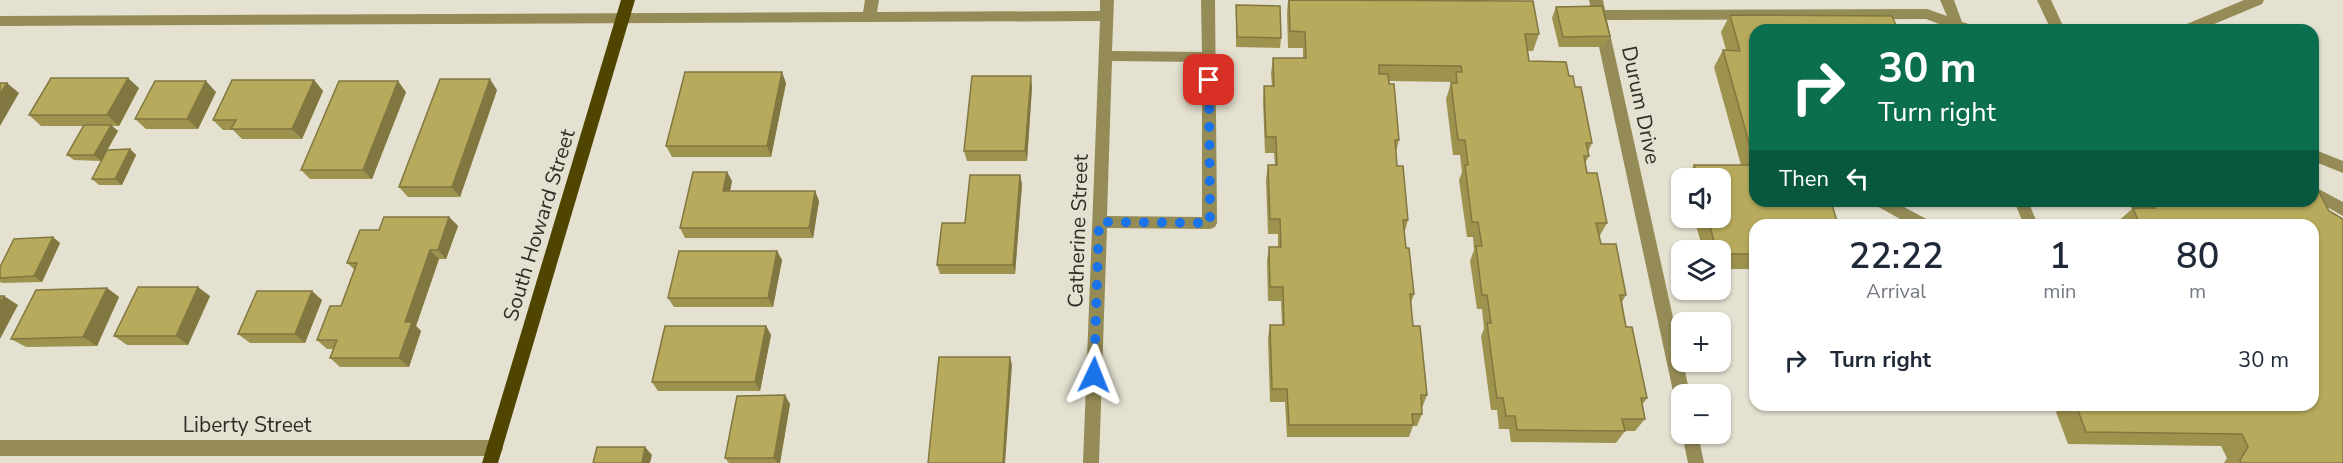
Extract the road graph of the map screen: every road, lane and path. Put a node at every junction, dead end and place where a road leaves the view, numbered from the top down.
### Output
1 (628, 0) edge
2 (872, 0) edge
3 (1107, 0) edge
4 (1208, 0) edge
5 (1728, 0) edge
6 (1821, 0) edge
7 (1947, 0) edge
8 (2044, 0) edge
9 (2257, 0) edge
10 (1597, 8) edge
11 (1826, 14) junction
12 (1732, 15) junction
13 (1106, 16) junction
14 (869, 17) junction
15 (623, 18) junction
16 (0, 21) edge
17 (1953, 24) edge
18 (1962, 24) edge
19 (2055, 24) edge
20 (2201, 24) edge
21 (1105, 56) junction
22 (1209, 57) junction
23 (2343, 155) edge
24 (2319, 157) edge
25 (2328, 161) junction
26 (2343, 167) edge
27 (2319, 196) edge
28 (1891, 207) edge
29 (2343, 210) edge
30 (1914, 219) edge
31 (1099, 222) junction
32 (1679, 384) edge
33 (1692, 444) edge
34 (0, 448) edge
35 (492, 456) edge
36 (1091, 463) edge
37 (1696, 463) edge

1 - 15 main road, South Howard Street
2 - 14 street
3 - 13 street, Catherine Street
4 - 22 street
5 - 12 street
6 - 11 street
7 - 18 street
8 - 19 street
9 - 20 street
10 - 12 street
10 - 32 street, Durum Drive
11 - 12 street
11 - 17 street
13 - 14 street
13 - 21 street, Catherine Street
14 - 15 street
15 - 16 street
15 - 35 main road, South Howard Street
21 - 22 street
21 - 31 street, Catherine Street
22 - 31 street
23 - 25 street
24 - 25 street
25 - 26 street
27 - 29 street
28 - 30 street
31 - 36 street, Catherine Street
33 - 37 street
34 - 35 street, Liberty Street

